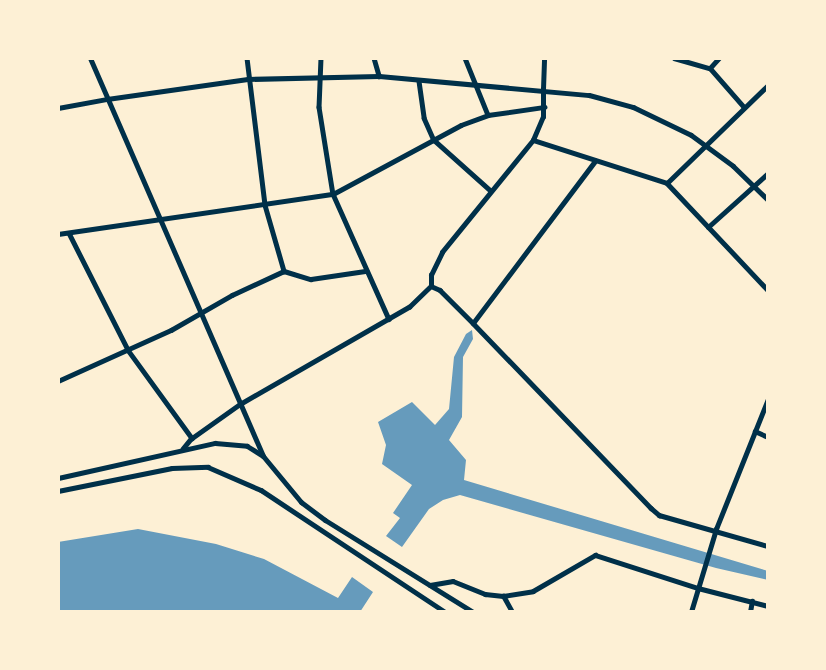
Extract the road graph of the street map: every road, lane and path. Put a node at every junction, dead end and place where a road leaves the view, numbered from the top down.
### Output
1 (90, 58) edge
2 (247, 58) edge
3 (321, 58) edge
4 (374, 58) edge
5 (465, 58) edge
6 (544, 58) edge
7 (674, 58) edge
8 (719, 58) edge
9 (710, 68) junction
10 (379, 76) junction
11 (319, 77) junction
12 (248, 79) junction
13 (419, 81) junction
14 (474, 85) junction
15 (768, 85) edge
16 (543, 89) junction
17 (107, 99) junction
18 (544, 107) junction
19 (744, 107) junction
20 (58, 108) edge
21 (488, 115) junction
22 (434, 140) junction
23 (533, 140) junction
24 (706, 145) junction
25 (596, 161) junction
26 (768, 173) edge
27 (667, 183) junction
28 (755, 186) junction
29 (491, 191) junction
30 (333, 194) junction
31 (768, 200) edge
32 (265, 205) junction
33 (158, 221) junction
34 (708, 226) junction
35 (69, 233) junction
36 (58, 234) edge
37 (284, 271) junction
38 (366, 271) junction
39 (431, 286) junction
40 (768, 290) edge
41 (201, 313) junction
42 (389, 319) junction
43 (473, 323) junction
44 (128, 350) junction
45 (58, 381) edge
46 (768, 398) edge
47 (240, 404) junction
48 (755, 432) junction
49 (768, 437) edge
50 (192, 438) junction
51 (182, 450) junction
52 (263, 456) junction
53 (58, 478) edge
54 (58, 491) edge
55 (716, 531) junction
56 (768, 546) edge
57 (430, 585) junction
58 (698, 586) junction
59 (503, 596) junction
60 (752, 601) junction
61 (768, 606) edge
62 (445, 612) edge
63 (473, 612) edge
64 (512, 612) edge
65 (691, 612) edge
66 (750, 612) edge

1 - 17 main road
2 - 12 street
3 - 11 street
4 - 10 street
5 - 14 street
6 - 16 main road
7 - 9 street
8 - 9 street
9 - 19 street
10 - 11 main road
10 - 13 main road
11 - 12 main road
11 - 30 street
12 - 17 main road
12 - 32 street
13 - 14 main road
13 - 22 street
14 - 16 main road
14 - 21 street
15 - 19 street
16 - 18 street
16 - 24 main road
17 - 20 street
17 - 33 main road
18 - 21 street
18 - 23 street
19 - 24 street
21 - 22 street
22 - 29 street
22 - 30 street
23 - 25 street
23 - 29 street
24 - 27 street
24 - 28 main road
25 - 27 street
25 - 43 street
26 - 28 main road
27 - 34 street
28 - 31 main road
28 - 34 main road
29 - 39 street
30 - 32 street
30 - 38 street
32 - 33 street
32 - 37 street
33 - 35 street
33 - 41 main road
34 - 40 street
35 - 36 street
35 - 44 street
37 - 38 street
37 - 41 street
38 - 42 street
39 - 42 street
39 - 43 street
41 - 44 street
41 - 47 main road
42 - 47 street
43 - 55 street
44 - 45 street
44 - 50 street
46 - 48 street
47 - 50 street
47 - 52 main road
48 - 49 street
48 - 55 street
50 - 51 street
51 - 52 main road
51 - 53 main road
52 - 57 main road
54 - 62 street
55 - 56 street
55 - 58 street
57 - 59 street
57 - 63 main road
58 - 59 street
58 - 60 street
58 - 65 street
59 - 64 street
60 - 61 street
60 - 66 street

